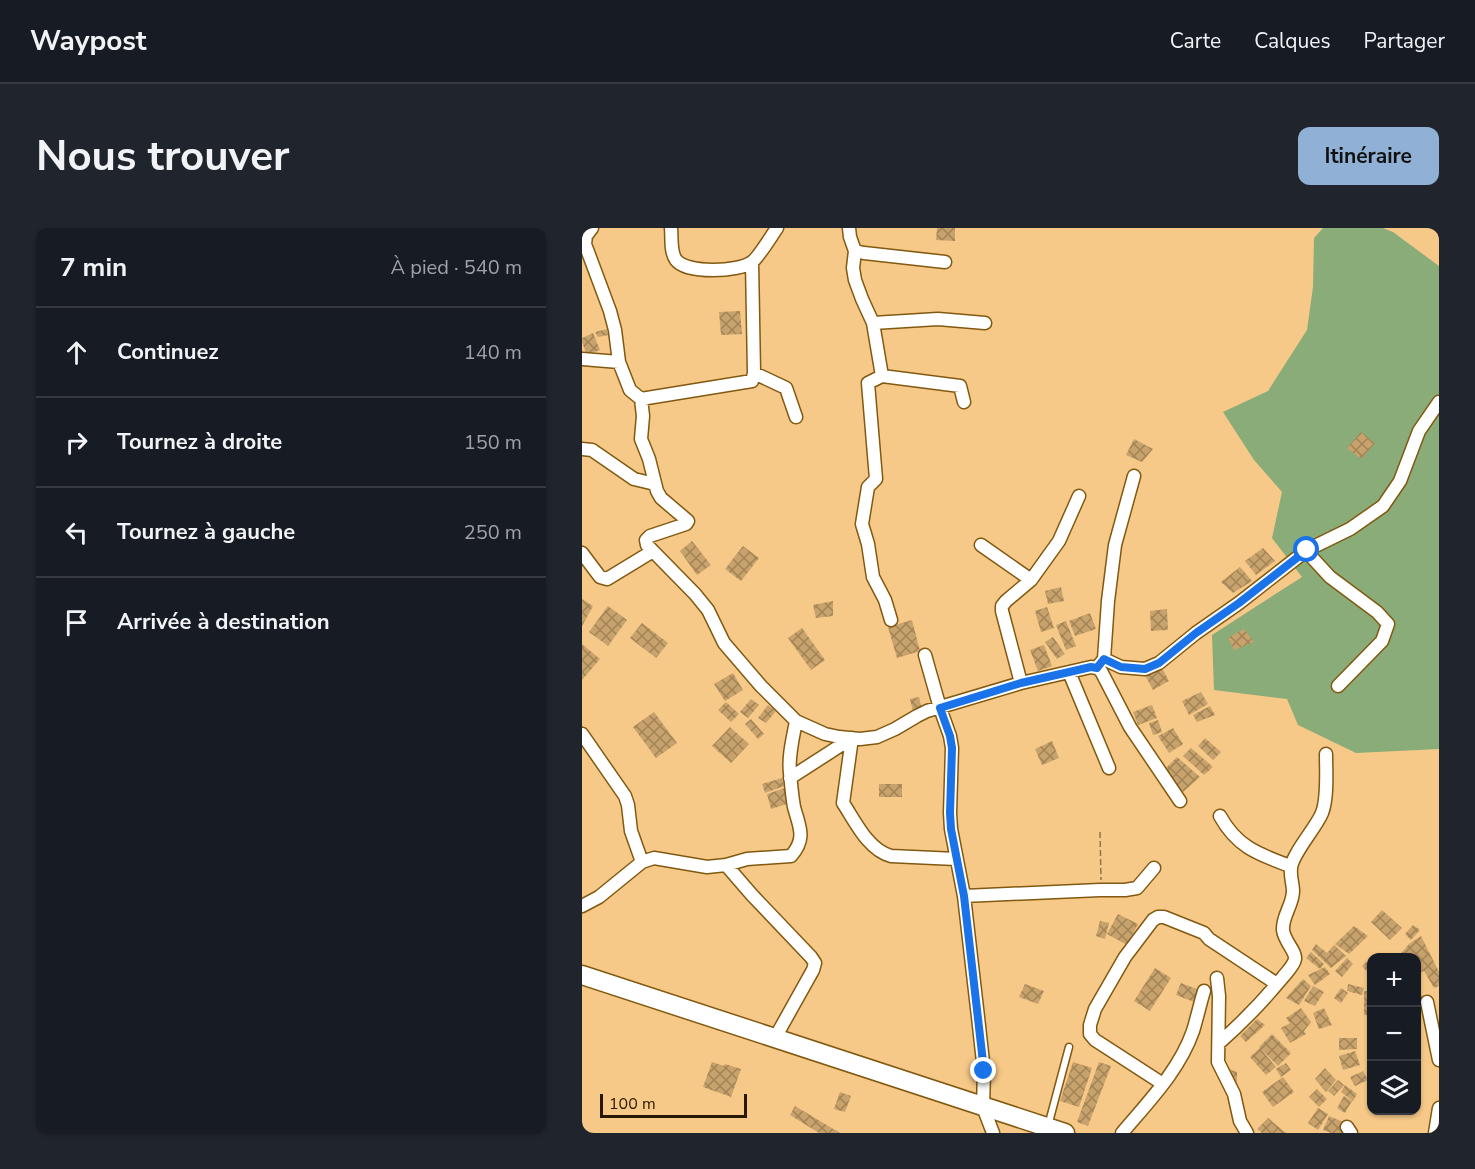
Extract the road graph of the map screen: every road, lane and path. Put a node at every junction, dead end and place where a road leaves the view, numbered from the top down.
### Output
1 (671, 228) edge
2 (777, 228) edge
3 (849, 228) edge
4 (589, 231) edge
5 (855, 251) junction
6 (752, 262) junction
7 (945, 262) dead end
8 (985, 322) dead end
9 (873, 323) junction
10 (582, 358) edge
11 (620, 362) junction
12 (754, 373) junction
13 (882, 376) junction
14 (641, 399) junction
15 (964, 402) dead end
16 (1439, 402) edge
17 (796, 417) dead end
18 (582, 449) edge
19 (1134, 476) dead end
20 (655, 484) junction
21 (1080, 496) dead end
22 (981, 545) dead end
23 (652, 551) junction
24 (1306, 551) junction
25 (582, 553) edge
26 (1032, 580) junction
27 (891, 620) dead end
28 (925, 655) dead end
29 (1101, 663) junction
30 (1069, 672) junction
31 (1021, 683) junction
32 (1338, 686) dead end
33 (940, 708) junction
34 (796, 721) junction
35 (582, 734) edge
36 (852, 738) junction
37 (1326, 754) dead end
38 (1109, 768) dead end
39 (790, 778) junction
40 (1180, 801) dead end
41 (1220, 816) dead end
42 (1100, 832) dead end
43 (956, 859) junction
44 (642, 862) junction
45 (726, 865) junction
46 (1290, 866) junction
47 (1154, 868) dead end
48 (1100, 890) junction
49 (964, 896) junction
50 (582, 906) edge
51 (582, 975) edge
52 (1217, 978) dead end
53 (1277, 984) junction
54 (1204, 991) dead end
55 (1427, 1002) dead end
56 (775, 1038) junction
57 (1219, 1043) junction
58 (1069, 1047) dead end
59 (1439, 1060) edge
60 (1163, 1084) junction
61 (983, 1107) junction
62 (1439, 1108) edge
63 (1047, 1127) junction
64 (993, 1133) edge
65 (1065, 1133) edge
66 (1122, 1133) edge
67 (1247, 1133) edge
68 (1435, 1133) edge

1 - 6 street
2 - 6 street
3 - 5 street
4 - 11 street
5 - 7 street
5 - 9 street
6 - 12 street
8 - 9 street
9 - 13 street
10 - 11 street
11 - 14 street
12 - 14 street
12 - 17 street
13 - 15 street
13 - 27 street
14 - 20 street
16 - 24 street
18 - 20 street
19 - 29 street
20 - 23 street
21 - 26 street
22 - 26 street
23 - 25 street
23 - 34 street
24 - 29 street
24 - 32 street
26 - 31 street
28 - 33 street
29 - 30 street
29 - 40 street
30 - 31 street
30 - 38 street
31 - 33 street
33 - 36 street
33 - 43 street
34 - 36 street
34 - 39 street
35 - 44 street
36 - 39 street
36 - 43 street
37 - 46 street
39 - 45 street
41 - 46 street
42 - 48 path
43 - 49 street
44 - 45 street
44 - 50 street
45 - 56 street
46 - 53 street
47 - 48 street
48 - 49 street
49 - 61 street
51 - 56 main road
52 - 57 street
53 - 57 street
53 - 60 street
54 - 60 street
55 - 59 street
56 - 61 main road
57 - 67 street
58 - 63 lane
60 - 66 street
61 - 63 main road
61 - 64 street
62 - 68 street
63 - 65 main road

